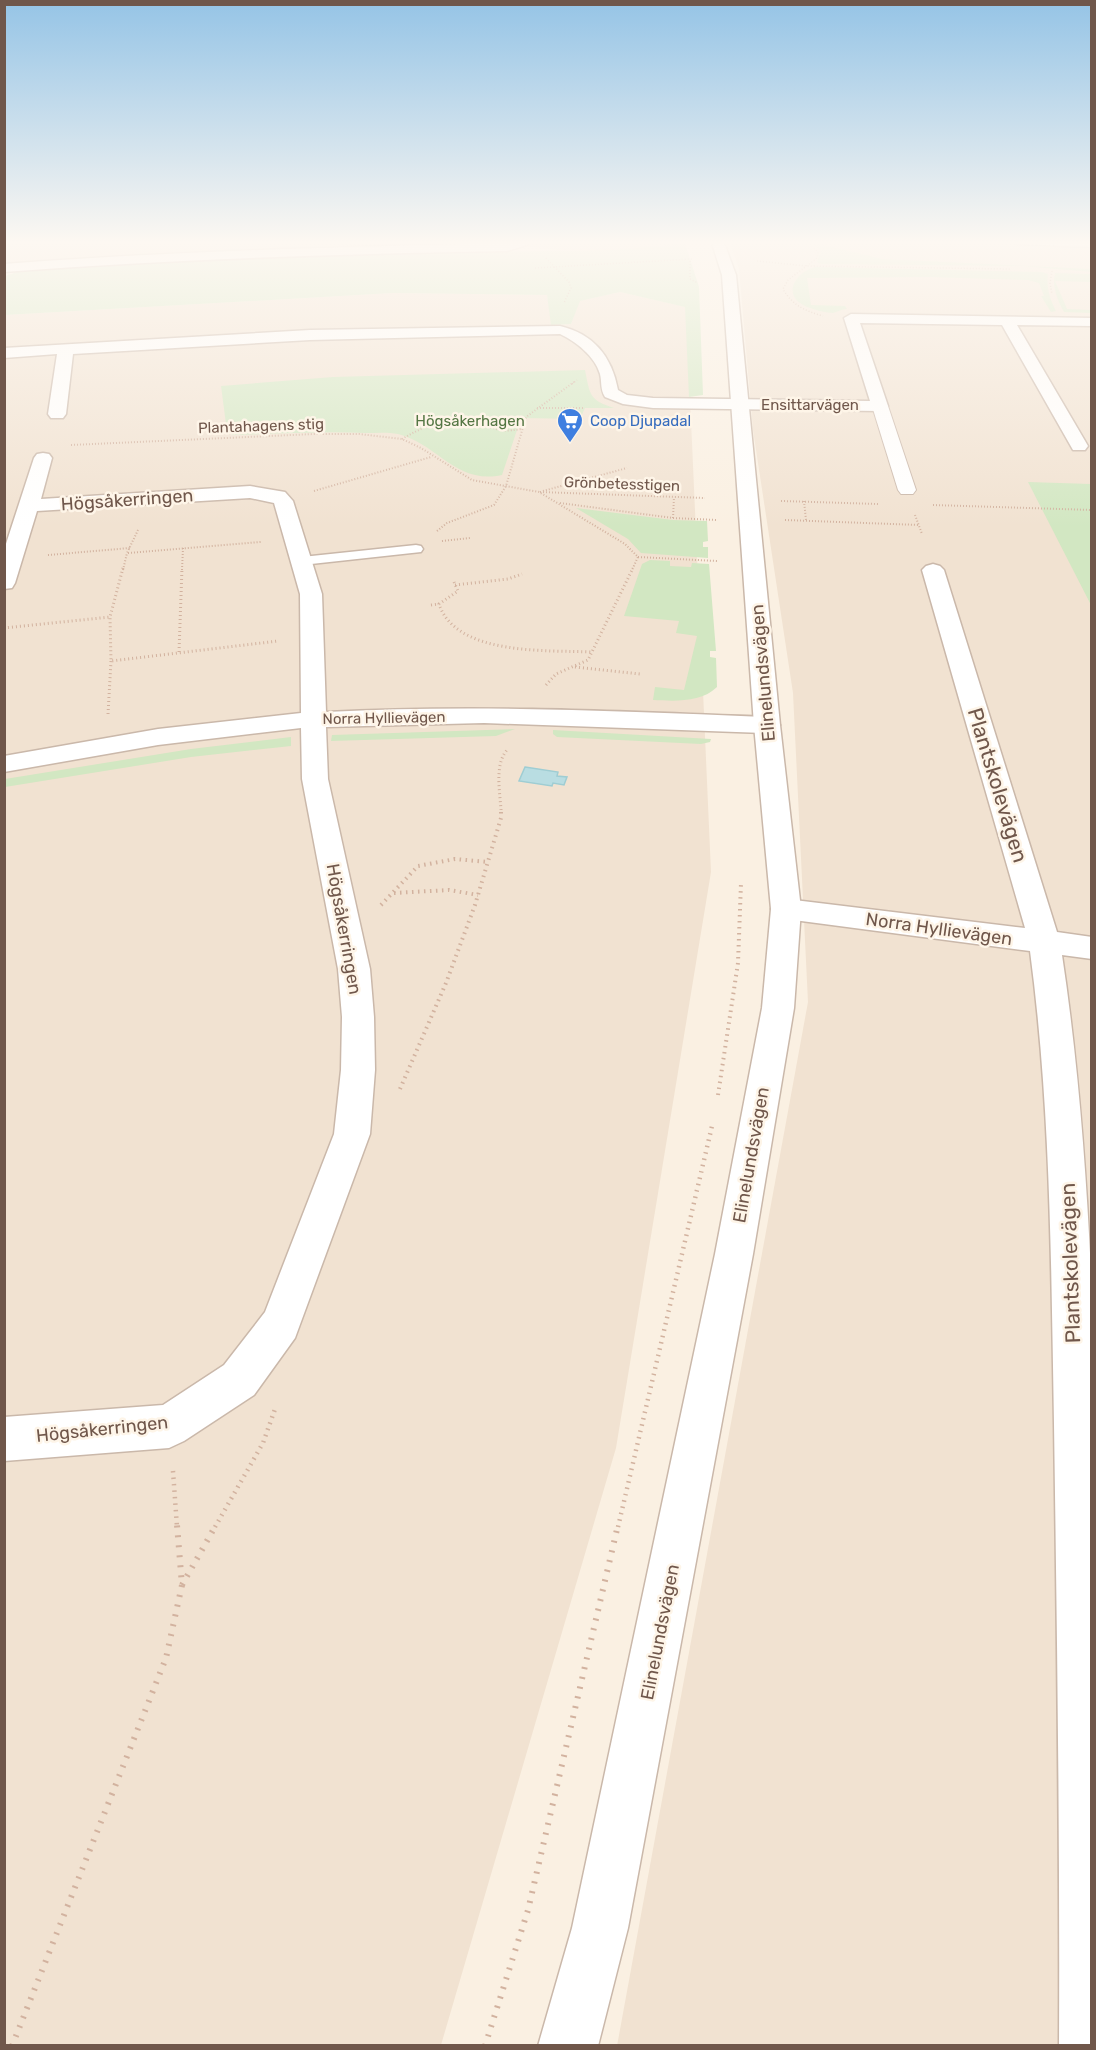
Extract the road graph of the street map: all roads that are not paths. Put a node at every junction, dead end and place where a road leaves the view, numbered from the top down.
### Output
1 (297, 336) edge
2 (577, 336) edge
3 (734, 336) edge
4 (857, 336) edge
5 (1015, 336) edge
6 (66, 348) junction
7 (4, 353) edge
8 (740, 405) junction
9 (880, 406) junction
10 (57, 414) dead end
11 (1079, 446) dead end
12 (44, 458) dead end
13 (907, 490) dead end
14 (29, 506) junction
15 (419, 546) road end
16 (302, 561) junction
17 (933, 570) dead end
18 (4, 583) edge
19 (314, 720) junction
20 (767, 725) junction
21 (4, 765) edge
22 (786, 909) junction
23 (1045, 944) junction
24 (1092, 948) edge
25 (4, 1439) edge
26 (568, 2046) edge
27 (1089, 2046) edge

1 - 6 street, Ensittarvägen
2 - 8 street, Ensittarvägen
3 - 8 street, Elinelundsvägen
4 - 9 street, Ensittarvägen
5 - 11 street
6 - 7 street
6 - 10 street
8 - 9 street, Ensittarvägen
8 - 20 street, Elinelundsvägen
9 - 13 street, Ensittarvägen
12 - 14 street, Högsåkerringen
14 - 16 street, Högsåkerringen
14 - 18 street, Högsåkerringen
15 - 16 lane
16 - 19 street, Högsåkerringen
17 - 23 street, Plantskolevägen
19 - 20 street, Norra Hyllievägen
19 - 21 street, Norra Hyllievägen
19 - 25 street, Högsåkerringen
20 - 22 street, Elinelundsvägen
22 - 23 street, Norra Hyllievägen
22 - 26 street, Elinelundsvägen
23 - 24 street, Norra Hyllievägen
23 - 27 street, Plantskolevägen

